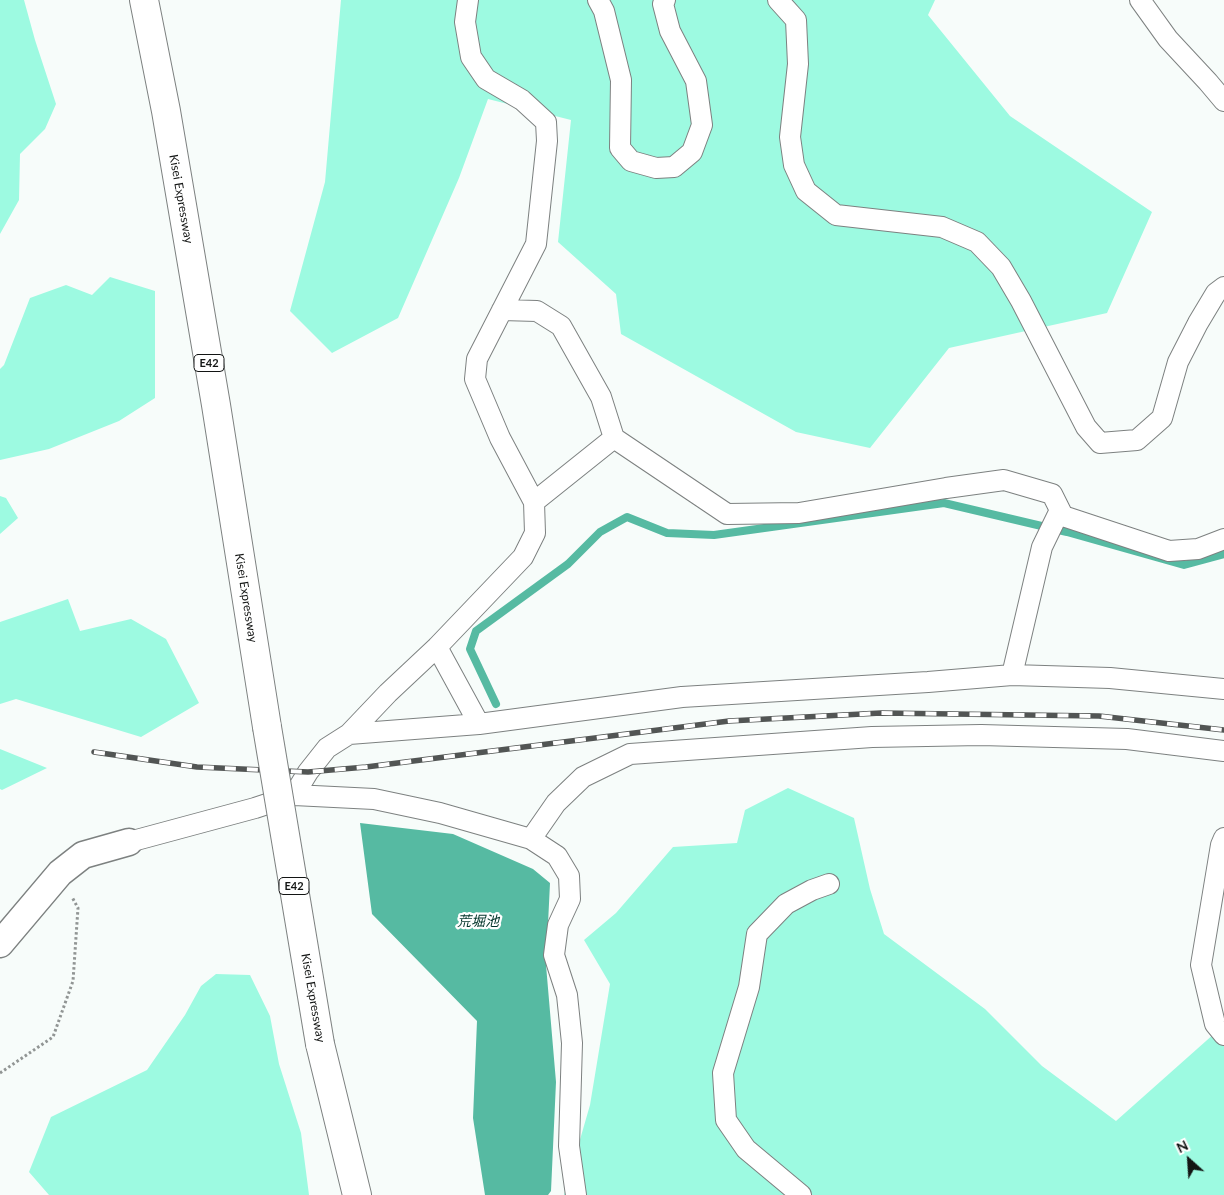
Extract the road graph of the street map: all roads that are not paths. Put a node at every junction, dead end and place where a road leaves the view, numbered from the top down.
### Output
1 (144, 0) edge
2 (468, 0) edge
3 (598, 0) edge
4 (665, 0) edge
5 (778, 0) edge
6 (1140, 0) edge
7 (1224, 101) edge
8 (1224, 287) edge
9 (502, 310) junction
10 (614, 438) junction
11 (534, 502) junction
12 (1060, 510) junction
13 (1224, 539) edge
14 (437, 647) junction
15 (1012, 675) junction
16 (1224, 689) edge
17 (479, 724) junction
18 (349, 734) junction
19 (1224, 751) edge
20 (294, 795) junction
21 (1224, 838) edge
22 (531, 839) junction
23 (129, 842) joint
24 (829, 884) dead end
25 (0, 944) edge
26 (1224, 1035) edge
27 (357, 1195) edge
28 (576, 1195) edge
29 (801, 1195) edge

1 - 27 highway, Kisei Expressway / E42, bridge
2 - 9 street
3 - 4 street
5 - 8 street
6 - 7 street
9 - 10 street
9 - 11 street
10 - 11 street
10 - 12 street
11 - 14 street
12 - 13 street
12 - 15 street
14 - 17 street
14 - 18 street
15 - 16 street
15 - 17 street
17 - 18 street
18 - 20 street
19 - 22 street
20 - 22 street
20 - 23 street
21 - 26 street
22 - 28 street
23 - 25 street
24 - 29 street

